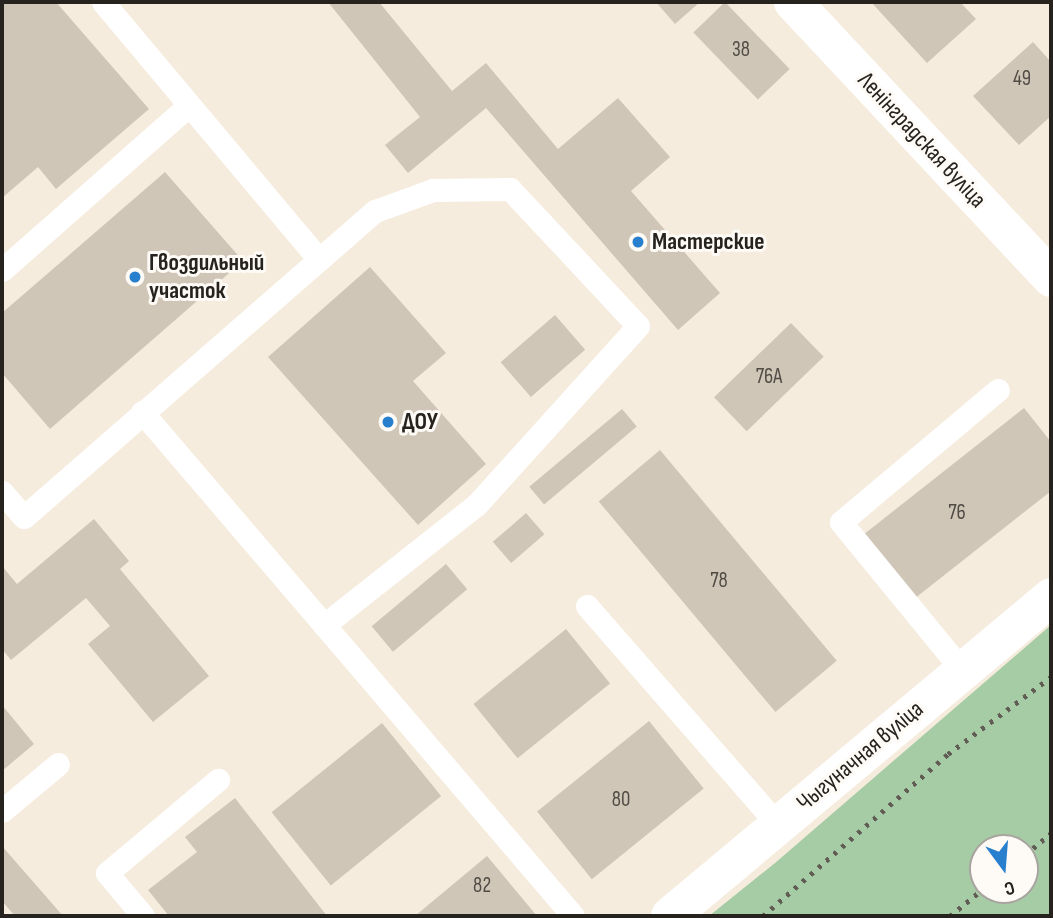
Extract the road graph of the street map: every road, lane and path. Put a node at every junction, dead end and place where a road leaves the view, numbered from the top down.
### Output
1 (103, 2) edge
2 (793, 2) edge
3 (189, 105) junction
4 (319, 260) junction
5 (2, 270) edge
6 (1051, 278) edge
7 (998, 390) dead end
8 (142, 412) junction
9 (2, 492) edge
10 (1051, 597) edge
11 (587, 606) dead end
12 (324, 625) junction
13 (961, 670) junction
14 (58, 764) dead end
15 (218, 780) dead end
16 (2, 811) edge
17 (778, 825) junction
18 (143, 916) edge
19 (573, 916) edge
20 (670, 916) edge

1 - 3 lane
2 - 6 street, Ленінградская вуліца
3 - 4 lane
3 - 5 lane
4 - 8 lane
4 - 12 lane
7 - 13 lane
8 - 9 lane
8 - 12 lane
10 - 13 street, Чыгуначная вуліца
11 - 17 lane
12 - 19 lane
13 - 17 street, Чыгуначная вуліца
14 - 16 lane
15 - 18 lane
17 - 20 street, Чыгуначная вуліца

